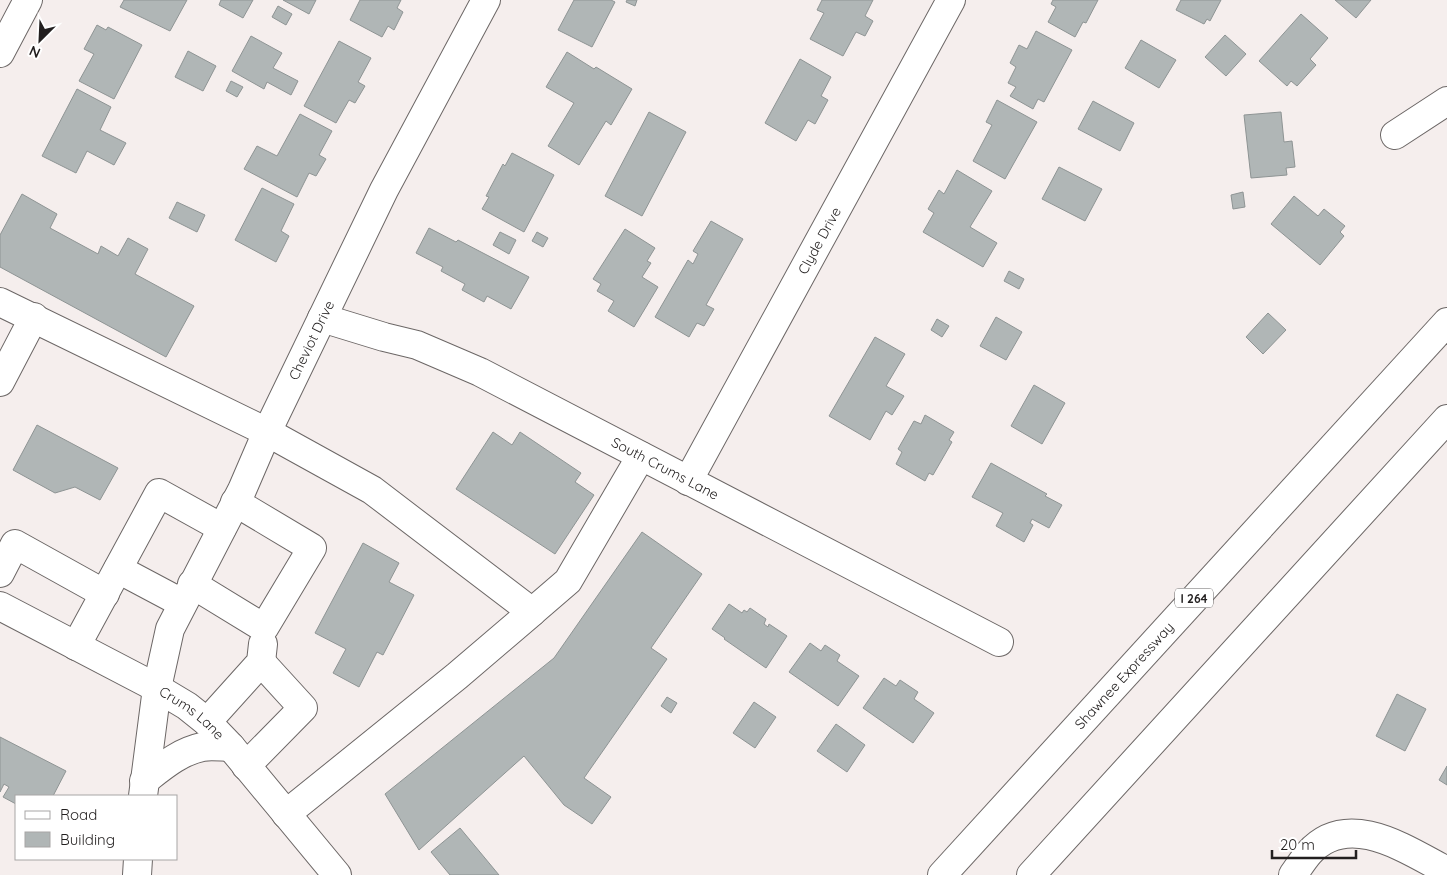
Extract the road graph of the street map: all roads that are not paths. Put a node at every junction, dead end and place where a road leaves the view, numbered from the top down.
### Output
1 (28, 0) edge
2 (486, 0) edge
3 (951, 0) edge
4 (0, 53) edge
5 (1447, 101) edge
6 (1395, 135) dead end
7 (0, 302) edge
8 (34, 317) junction
9 (322, 318) junction
10 (1447, 322) edge
11 (0, 382) edge
12 (1447, 419) edge
13 (267, 432) junction
14 (641, 456) junction
15 (688, 481) junction
16 (235, 502) junction
17 (222, 528) junction
18 (118, 569) junction
19 (0, 573) edge
20 (105, 594) junction
21 (187, 594) junction
22 (0, 606) edge
23 (532, 612) junction
24 (264, 628) junction
25 (999, 642) dead end
26 (76, 646) junction
27 (261, 662) junction
28 (157, 688) junction
29 (207, 722) junction
30 (238, 756) junction
31 (143, 789) edge
32 (286, 814) junction
33 (138, 860) edge
34 (1447, 871) edge
35 (137, 875) edge
36 (337, 875) edge
37 (942, 875) edge
38 (1031, 875) edge
39 (1293, 875) edge

1 - 4 main road
2 - 9 main road, Cheviot Drive
3 - 15 main road, Clyde Drive
5 - 6 main road
7 - 8 main road
8 - 11 main road
8 - 13 main road
9 - 13 main road, Cheviot Drive
9 - 14 main road, South Crums Lane
10 - 37 main road, Shawnee Expressway / I 264
12 - 38 main road
13 - 16 main road, Cheviot Drive
13 - 23 main road
14 - 15 main road, South Crums Lane
14 - 23 main road
15 - 25 main road, South Crums Lane
16 - 17 main road, Cheviot Drive
16 - 24 main road
17 - 18 main road
17 - 21 main road, Cheviot Drive
18 - 20 main road
18 - 21 main road
19 - 20 main road
20 - 26 main road
21 - 24 main road
21 - 28 main road, Cheviot Drive
22 - 26 main road, Crums Lane
23 - 32 main road
24 - 27 main road
26 - 28 main road, Crums Lane
27 - 29 main road
27 - 30 main road
28 - 29 main road, Crums Lane
28 - 31 main road, Cheviot Drive
29 - 30 main road, Crums Lane
30 - 31 main road
30 - 32 main road, Crums Lane
32 - 36 main road, Crums Lane
33 - 35 main road
34 - 39 main road

